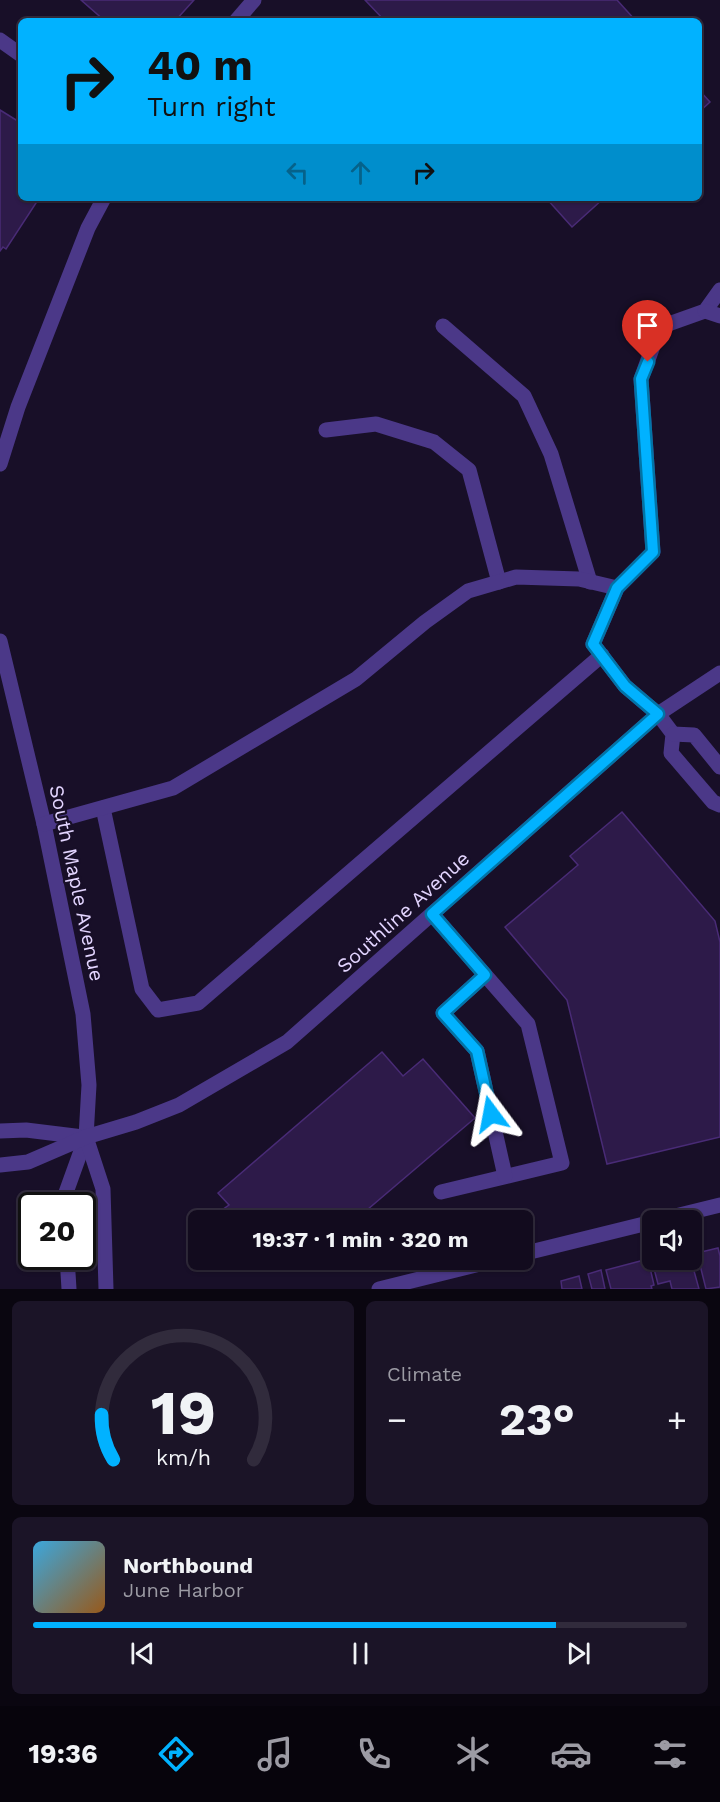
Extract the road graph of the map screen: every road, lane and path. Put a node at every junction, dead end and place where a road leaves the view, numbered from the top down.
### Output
1 (254, 0) edge
2 (239, 18) edge
3 (0, 40) edge
4 (18, 53) edge
5 (102, 201) edge
6 (720, 290) edge
7 (713, 313) edge
8 (442, 326) dead end
9 (326, 430) dead end
10 (0, 464) edge
11 (499, 582) junction
12 (590, 582) junction
13 (617, 588) junction
14 (0, 641) edge
15 (602, 655) junction
16 (720, 673) edge
17 (658, 714) junction
18 (673, 735) junction
19 (720, 767) edge
20 (720, 805) edge
21 (103, 808) junction
22 (45, 824) junction
23 (432, 914) junction
24 (485, 975) junction
25 (0, 1131) edge
26 (86, 1137) junction
27 (0, 1165) edge
28 (505, 1176) junction
29 (66, 1192) edge
30 (441, 1192) dead end
31 (720, 1205) edge
32 (699, 1210) edge
33 (642, 1224) edge
34 (533, 1251) edge
35 (68, 1270) edge
36 (456, 1270) edge
37 (69, 1289) edge
38 (106, 1289) edge
39 (379, 1289) edge

1 - 2 street
3 - 4 street
5 - 10 street
6 - 7 street
7 - 13 street
8 - 12 street
9 - 11 street
11 - 12 street
11 - 21 street
12 - 13 street
13 - 15 street
14 - 22 street, South Maple Avenue
15 - 17 street
15 - 21 street
16 - 17 street, Southline Avenue
17 - 18 street
17 - 23 street, Southline Avenue
18 - 19 street
18 - 20 street
21 - 22 street
22 - 26 street, South Maple Avenue
23 - 24 street
23 - 26 street, Southline Avenue
24 - 28 street
24 - 28 street
25 - 26 street
26 - 27 street, Southline Avenue
26 - 29 street
26 - 38 street
28 - 30 street
31 - 32 street
33 - 34 street
35 - 37 street
36 - 39 street

